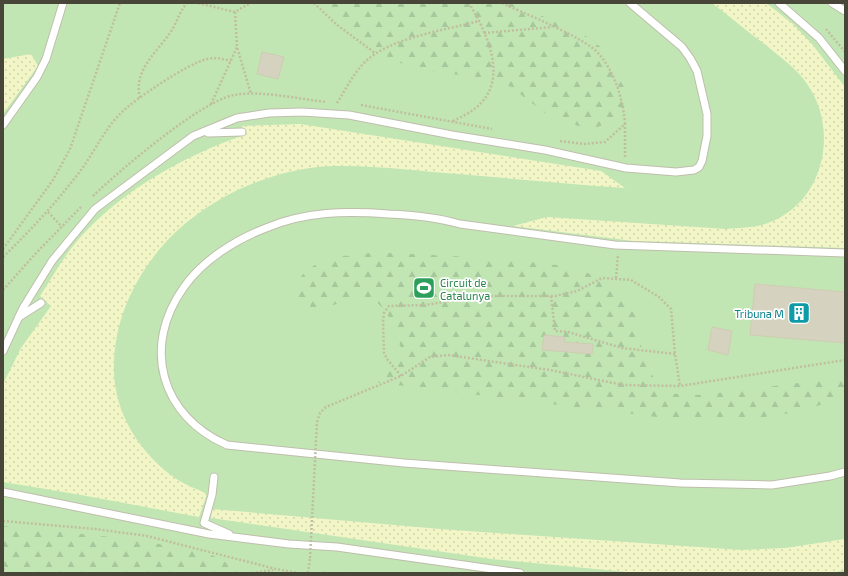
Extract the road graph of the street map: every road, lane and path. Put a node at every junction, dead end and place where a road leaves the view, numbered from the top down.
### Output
1 (63, 3) edge
2 (120, 3) edge
3 (187, 3) edge
4 (198, 3) edge
5 (250, 3) edge
6 (314, 3) edge
7 (469, 3) edge
8 (502, 3) edge
9 (630, 3) edge
10 (779, 3) edge
11 (832, 3) edge
12 (845, 11) edge
13 (235, 12) junction
14 (480, 21) junction
15 (553, 27) junction
16 (484, 33) junction
17 (237, 47) junction
18 (376, 54) junction
19 (231, 61) junction
20 (845, 71) edge
21 (251, 94) dead end
22 (140, 98) junction
23 (337, 103) dead end
24 (210, 104) dead end
25 (362, 106) dead end
26 (453, 122) junction
27 (626, 124) junction
28 (3, 125) edge
29 (498, 131) dead end
30 (242, 132) dead end
31 (200, 134) junction
32 (552, 140) dead end
33 (624, 162) dead end
34 (48, 212) junction
35 (62, 227) dead end
36 (3, 250) edge
37 (618, 252) dead end
38 (845, 253) edge
39 (3, 257) edge
40 (616, 278) junction
41 (551, 296) junction
42 (41, 303) dead end
43 (19, 317) junction
44 (3, 351) edge
45 (675, 354) junction
46 (845, 360) edge
47 (401, 376) junction
48 (680, 386) junction
49 (845, 472) edge
50 (214, 477) dead end
51 (3, 492) edge
52 (3, 521) edge
53 (237, 538) junction
54 (3, 564) edge
55 (276, 569) junction
56 (4, 573) edge
57 (252, 573) edge
58 (298, 573) edge
59 (308, 573) edge
60 (520, 573) edge

1 - 28 lane
2 - 36 path
3 - 22 path
4 - 13 path
5 - 13 path
6 - 18 path
7 - 14 path
8 - 15 path
9 - 31 lane
10 - 20 lane
11 - 12 lane
13 - 17 path
14 - 16 path
14 - 18 path
15 - 16 path
15 - 27 path
16 - 26 path
17 - 19 path
17 - 21 path
18 - 23 path
19 - 22 path
19 - 24 path
22 - 34 path
25 - 26 path
26 - 29 path
27 - 32 path
27 - 33 path
30 - 31 lane
31 - 43 lane
34 - 35 path
34 - 39 path
37 - 40 path
38 - 49 lane
40 - 41 path
40 - 45 path
41 - 45 path
41 - 47 path
42 - 43 lane
43 - 44 lane
45 - 48 path
46 - 48 path
47 - 48 path
47 - 59 path, bridge
50 - 53 lane
51 - 53 lane
52 - 55 path
53 - 60 lane
54 - 56 path
55 - 57 path
55 - 58 path

